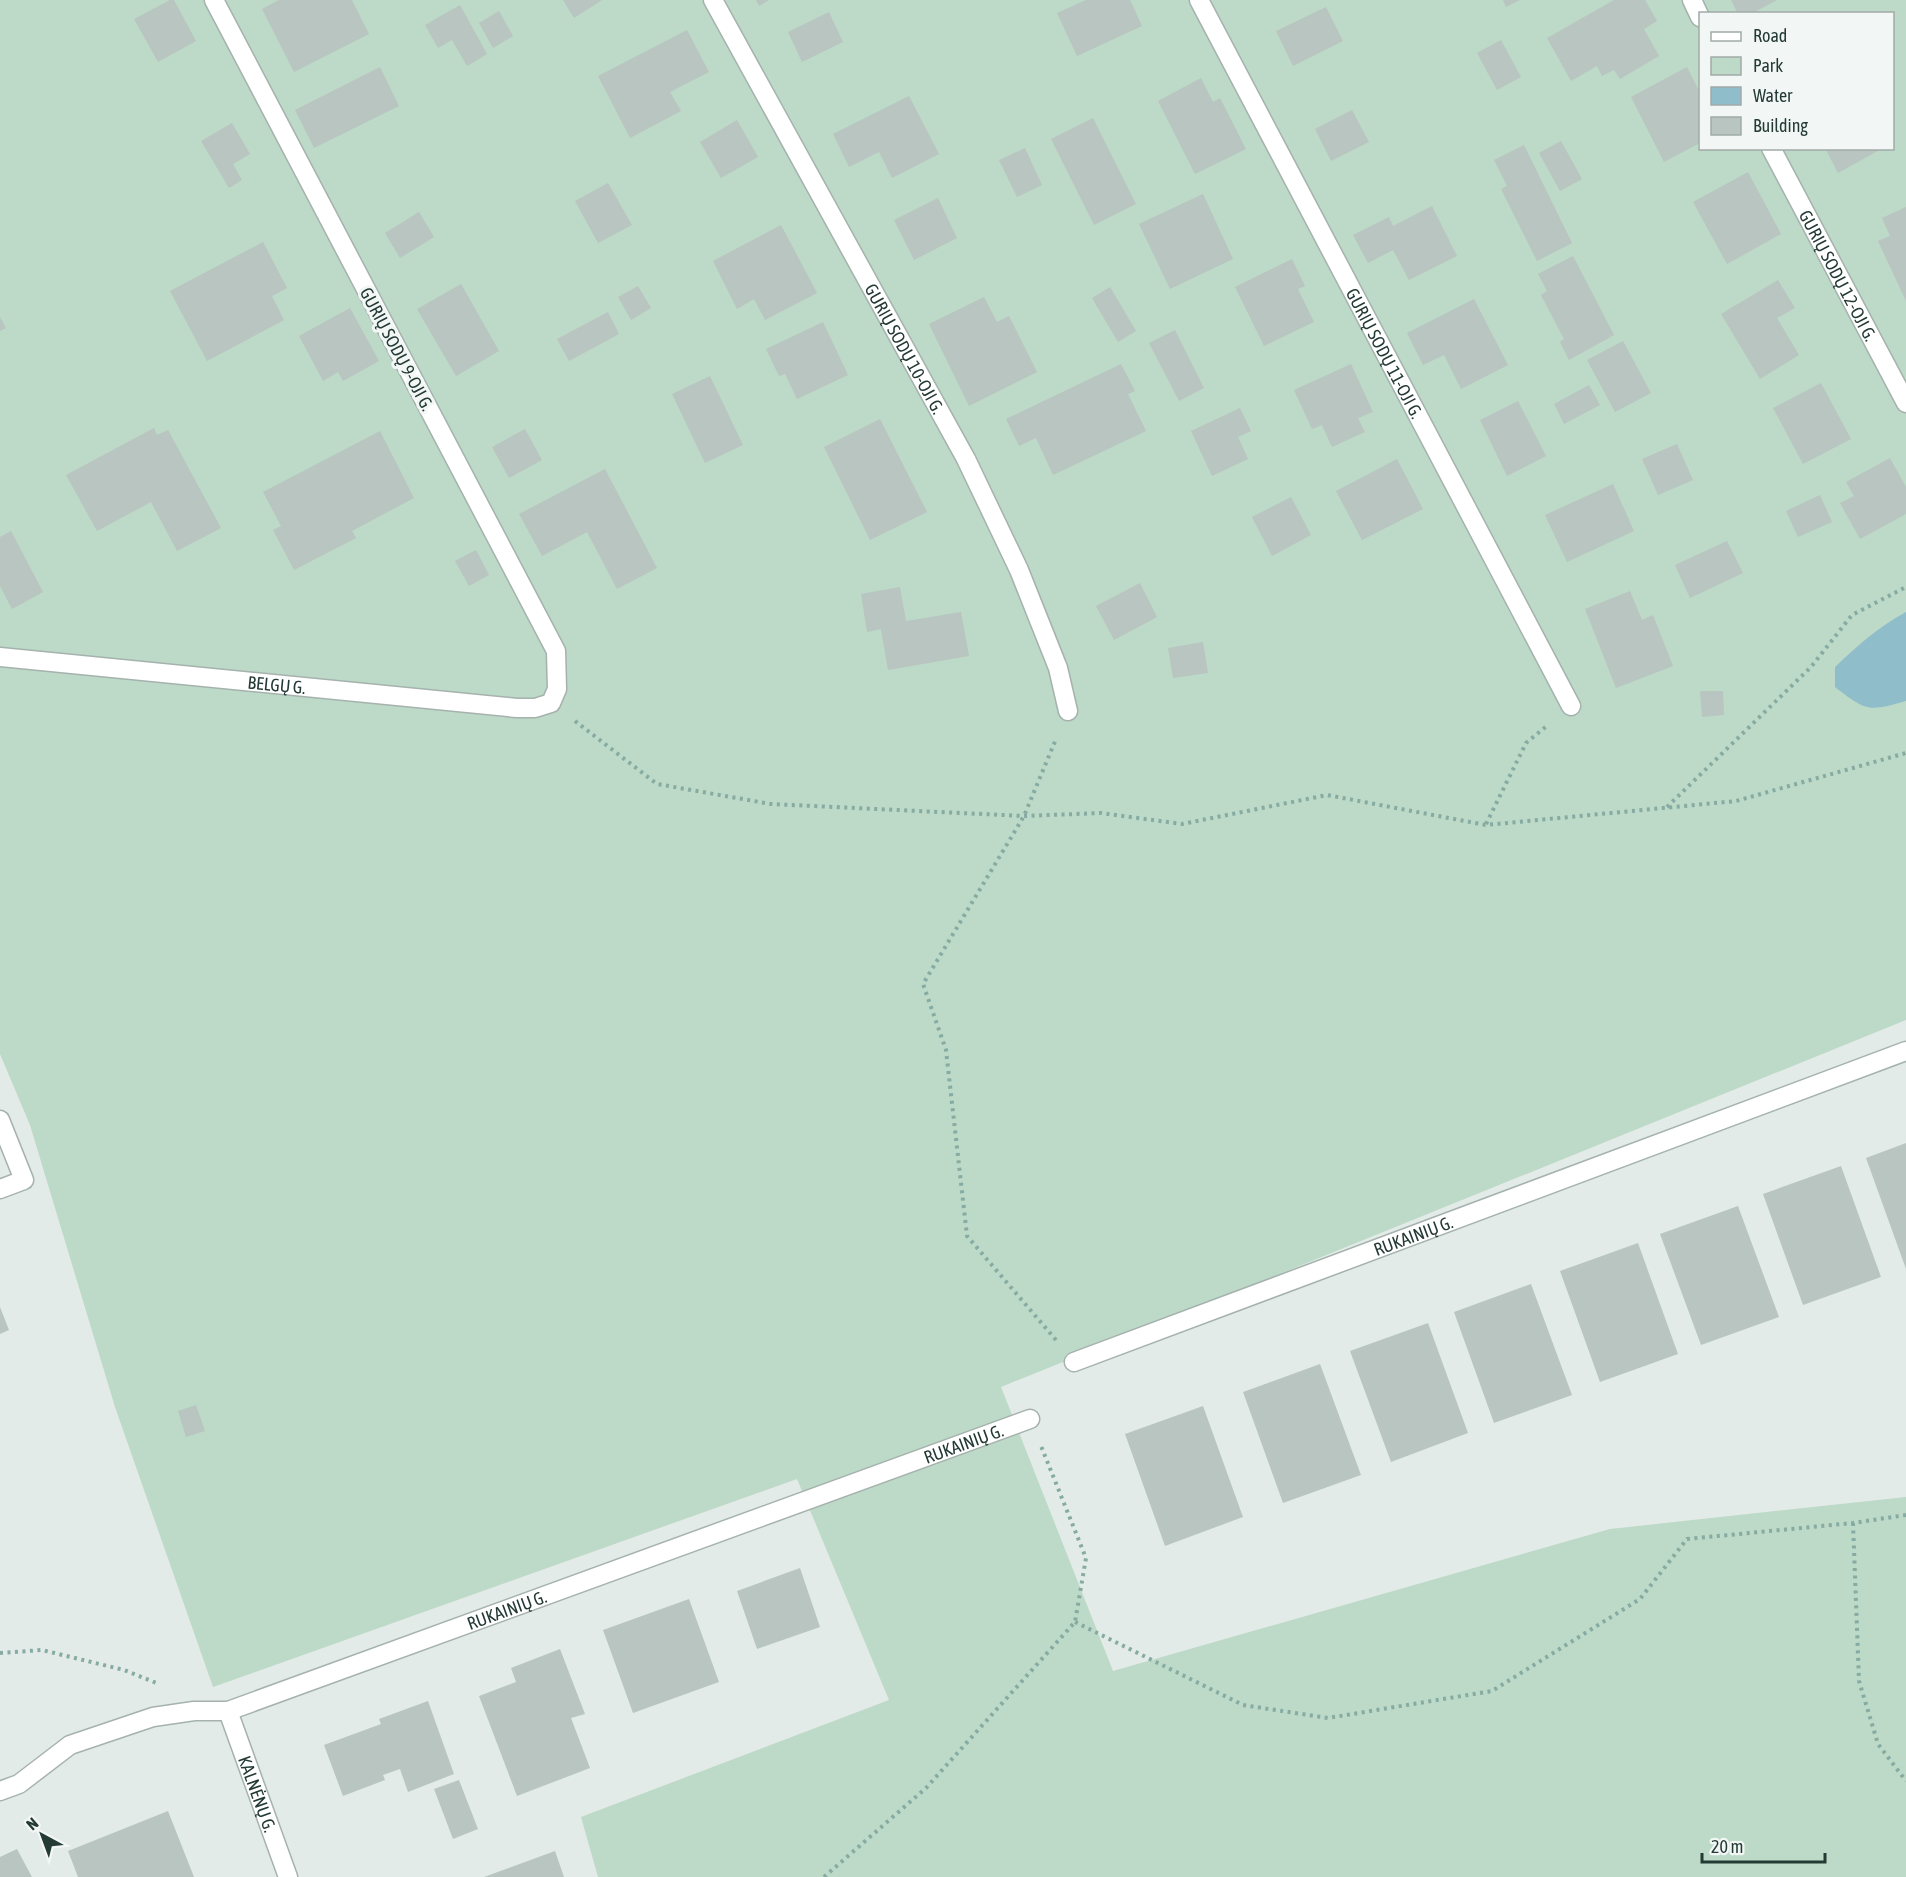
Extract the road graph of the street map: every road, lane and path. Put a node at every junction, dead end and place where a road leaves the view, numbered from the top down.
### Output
1 (214, 0) edge
2 (713, 0) edge
3 (1200, 0) edge
4 (1772, 150) edge
5 (1906, 403) edge
6 (1906, 587) edge
7 (0, 657) edge
8 (550, 703) junction
9 (1571, 706) joint
10 (1068, 711) joint
11 (1906, 753) edge
12 (1666, 807) junction
13 (1024, 816) junction
14 (1486, 825) junction
15 (1906, 1051) edge
16 (0, 1120) edge
17 (0, 1189) edge
18 (1074, 1362) joint
19 (1029, 1419) joint
20 (1906, 1515) edge
21 (1854, 1523) junction
22 (1075, 1622) junction
23 (0, 1653) edge
24 (162, 1685) dead end
25 (228, 1711) junction
26 (1906, 1781) edge
27 (0, 1791) edge
28 (288, 1877) edge
29 (824, 1877) edge

1 - 8 street, GURIŲ SODŲ 9-OJI G.
2 - 10 street, GURIŲ SODŲ 10-OJI G.
3 - 9 street, GURIŲ SODŲ 11-OJI G.
4 - 5 street, GURIŲ SODŲ 12-OJI G.
6 - 12 path
7 - 8 street, BELGŲ G.
8 - 13 path
9 - 14 path
10 - 13 path
11 - 12 path
12 - 14 path
13 - 14 path
13 - 18 path
15 - 18 street, RUKAINIŲ G.
16 - 17 street
19 - 22 path
19 - 25 street, RUKAINIŲ G.
20 - 21 path
21 - 22 path
21 - 26 path
22 - 29 path
23 - 24 path
25 - 27 street, RUKAINIŲ G.
25 - 28 street, KALNĖNŲ G.

